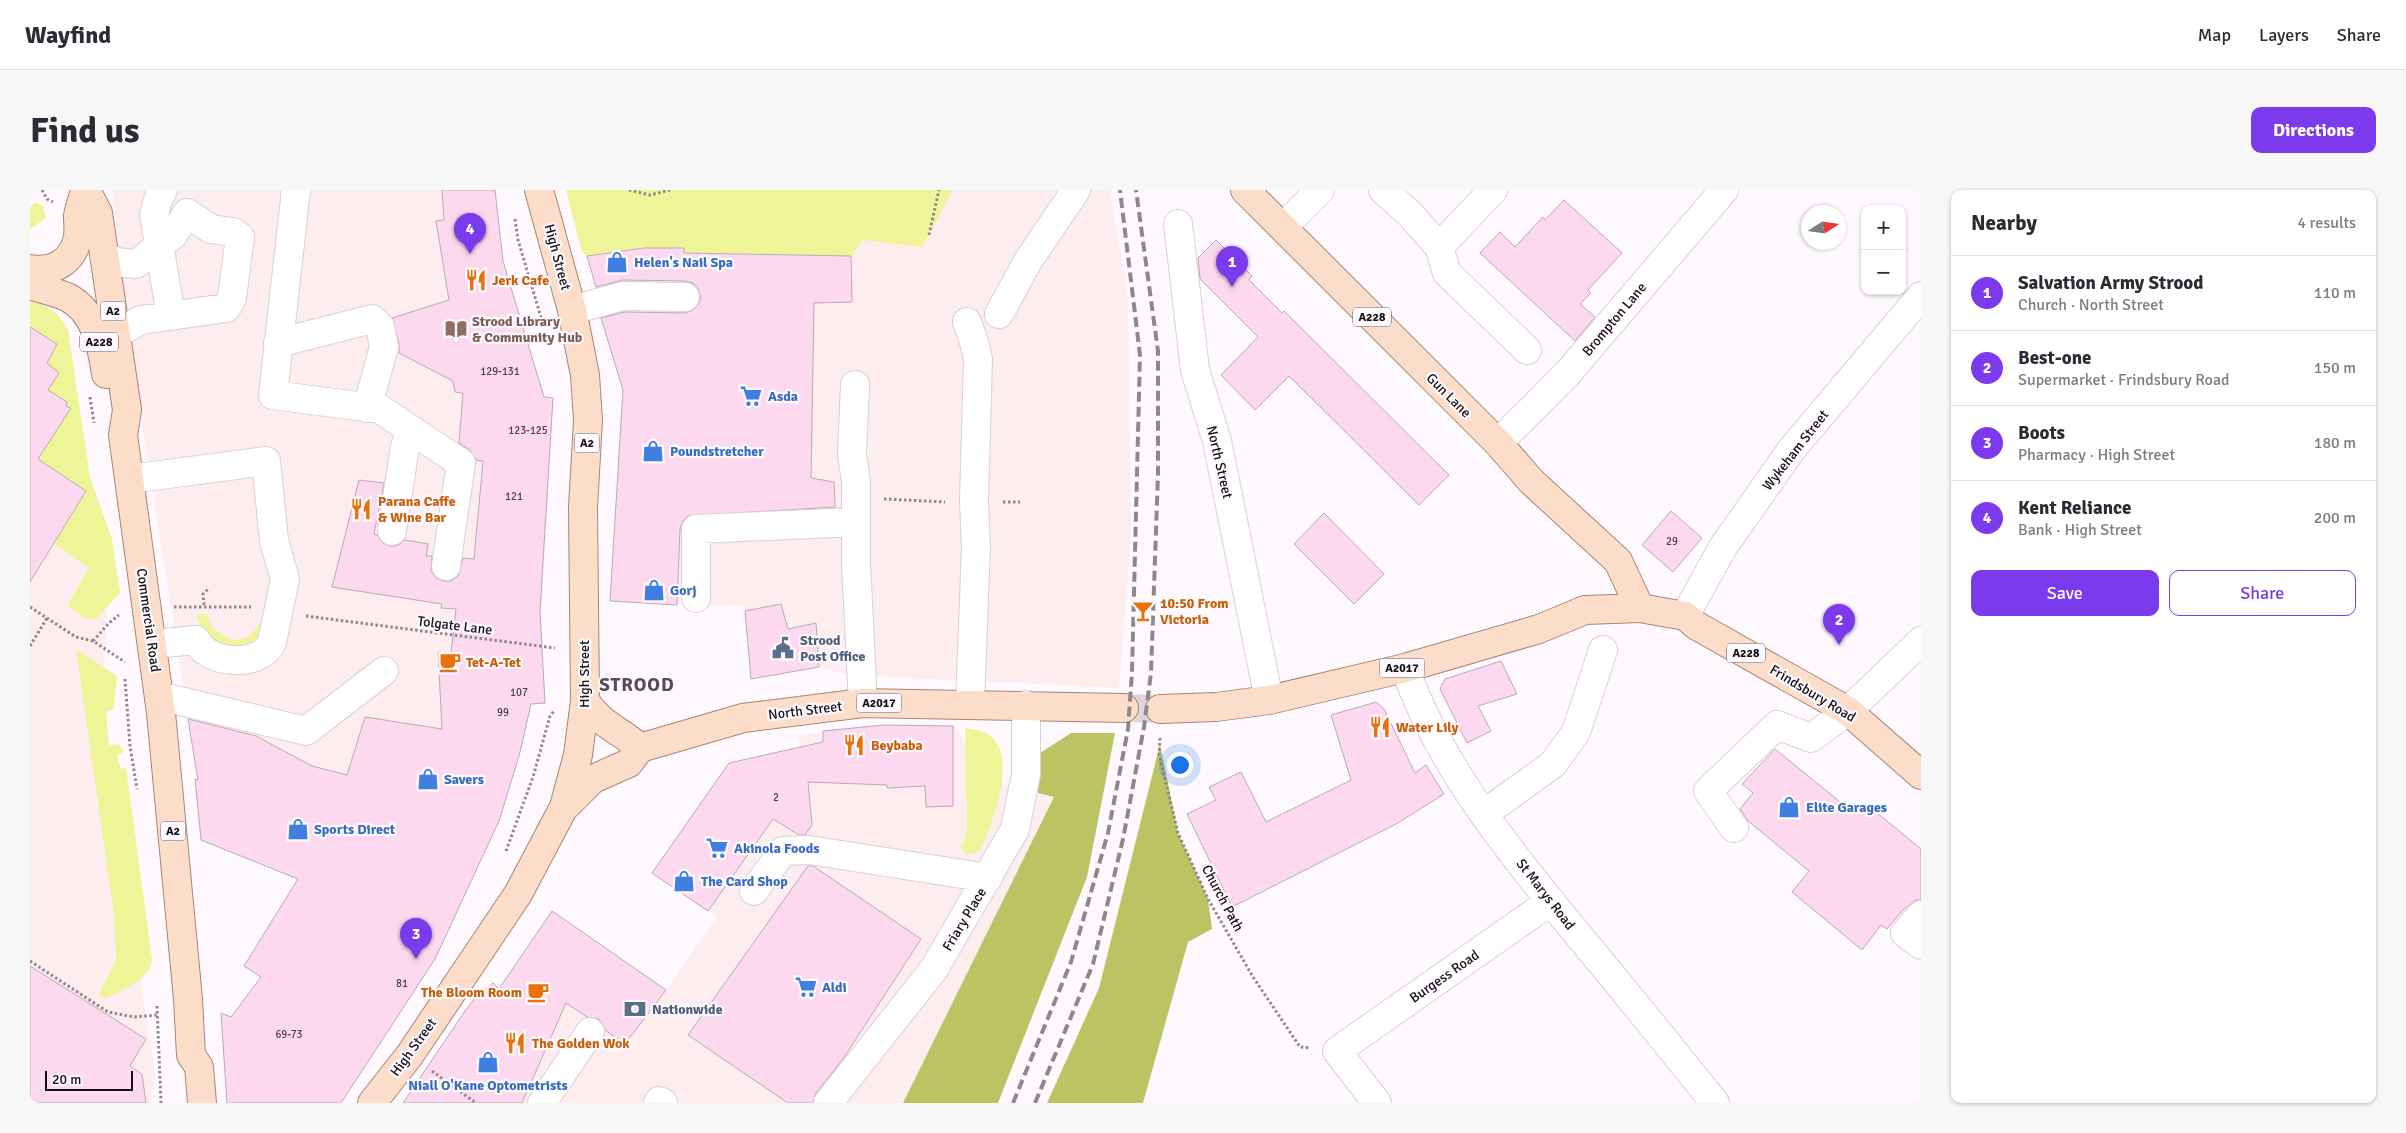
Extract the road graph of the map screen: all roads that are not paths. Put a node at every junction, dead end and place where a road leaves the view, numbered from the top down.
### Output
1 (85, 190) edge
2 (296, 190) edge
3 (539, 190) edge
4 (1076, 190) edge
5 (1245, 190) edge
6 (1320, 190) edge
7 (1383, 190) edge
8 (1493, 190) edge
9 (1724, 190) edge
10 (157, 192) edge
11 (187, 213) junction
12 (1178, 224) dead end
13 (1284, 227) junction
14 (1439, 247) junction
15 (158, 248) junction
16 (104, 255) junction
17 (30, 269) edge
18 (30, 285) edge
19 (1921, 296) edge
20 (685, 297) dead end
21 (572, 310) junction
22 (999, 314) dead end
23 (171, 316) junction
24 (967, 322) dead end
25 (116, 334) junction
26 (278, 343) junction
27 (1527, 350) dead end
28 (855, 386) dead end
29 (367, 408) junction
30 (411, 430) junction
31 (122, 435) junction
32 (1498, 443) junction
33 (130, 478) junction
34 (856, 510) junction
35 (392, 532) dead end
36 (446, 566) dead end
37 (696, 598) dead end
38 (1640, 608) junction
39 (1685, 616) junction
40 (1921, 641) edge
41 (153, 644) junction
42 (1603, 650) dead end
43 (1405, 668) junction
44 (384, 671) dead end
45 (159, 696) junction
46 (1269, 700) junction
47 (585, 701) junction
48 (863, 703) junction
49 (970, 704) junction
50 (1026, 705) junction
51 (1124, 708) tunnel mouth
52 (1160, 710) tunnel mouth
53 (1848, 712) junction
54 (640, 748) junction
55 (1921, 775) edge
56 (564, 808) junction
57 (1485, 813) junction
58 (1734, 828) dead end
59 (988, 878) junction
60 (754, 891) dead end
61 (1551, 901) junction
62 (1921, 915) edge
63 (1921, 945) edge
64 (590, 1032) dead end
65 (190, 1055) junction
66 (184, 1103) edge
67 (202, 1103) edge
68 (372, 1103) edge
69 (542, 1103) edge
70 (658, 1103) edge
71 (663, 1103) edge
72 (828, 1103) edge
73 (1377, 1103) edge
74 (1715, 1103) edge

1 - 16 main road, Commercial Road / A2
1 - 17 main road
2 - 26 street
3 - 21 main road, High Street / A2
4 - 22 street
5 - 13 main road, Gun Lane / A228
6 - 13 street
7 - 14 street
8 - 14 street
9 - 32 street, Brompton Lane
10 - 11 street
10 - 15 street
11 - 15 street
11 - 23 street
12 - 46 street, North Street
13 - 32 main road, Gun Lane / A228
14 - 27 street
15 - 16 street
15 - 23 street
16 - 25 main road, Commercial Road / A2
18 - 31 main road, A228
19 - 39 street, Wykeham Street
20 - 21 street
21 - 47 main road, High Street / A2
23 - 25 street
24 - 49 street
25 - 31 main road, Commercial Road / A2
26 - 29 street
26 - 29 street
28 - 34 street
29 - 30 street
30 - 35 street
30 - 36 street
31 - 33 main road, Commercial Road / A2
32 - 38 main road, Gun Lane / A228
33 - 41 main road, Commercial Road / A2
33 - 41 street
34 - 37 street
34 - 48 street
38 - 39 main road, Frindsbury Road / A228
38 - 43 main road, A2017
39 - 53 main road, Frindsbury Road / A228
40 - 53 street
41 - 45 main road, Commercial Road / A2
42 - 57 street
43 - 46 main road, A2017
43 - 57 street, St Marys Road
44 - 45 street
45 - 65 main road, Commercial Road / A2
46 - 52 main road, A2017
47 - 54 main road
47 - 56 main road, High Street / A2
48 - 49 main road, North Street / A2017
48 - 54 main road, North Street / A2017
49 - 50 main road, North Street / A2017
50 - 51 main road, North Street / A2017
50 - 59 street, Friary Place
53 - 55 main road, Frindsbury Road / A228
53 - 58 street
54 - 56 main road
56 - 68 main road, High Street / A2
57 - 61 street, St Marys Road
59 - 60 street
59 - 72 street, Friary Place
61 - 73 street, Burgess Road
61 - 74 street, St Marys Road
62 - 63 street
64 - 69 street
65 - 66 main road, Commercial Road / A2
65 - 67 main road, Commercial Road / A2
70 - 71 street

